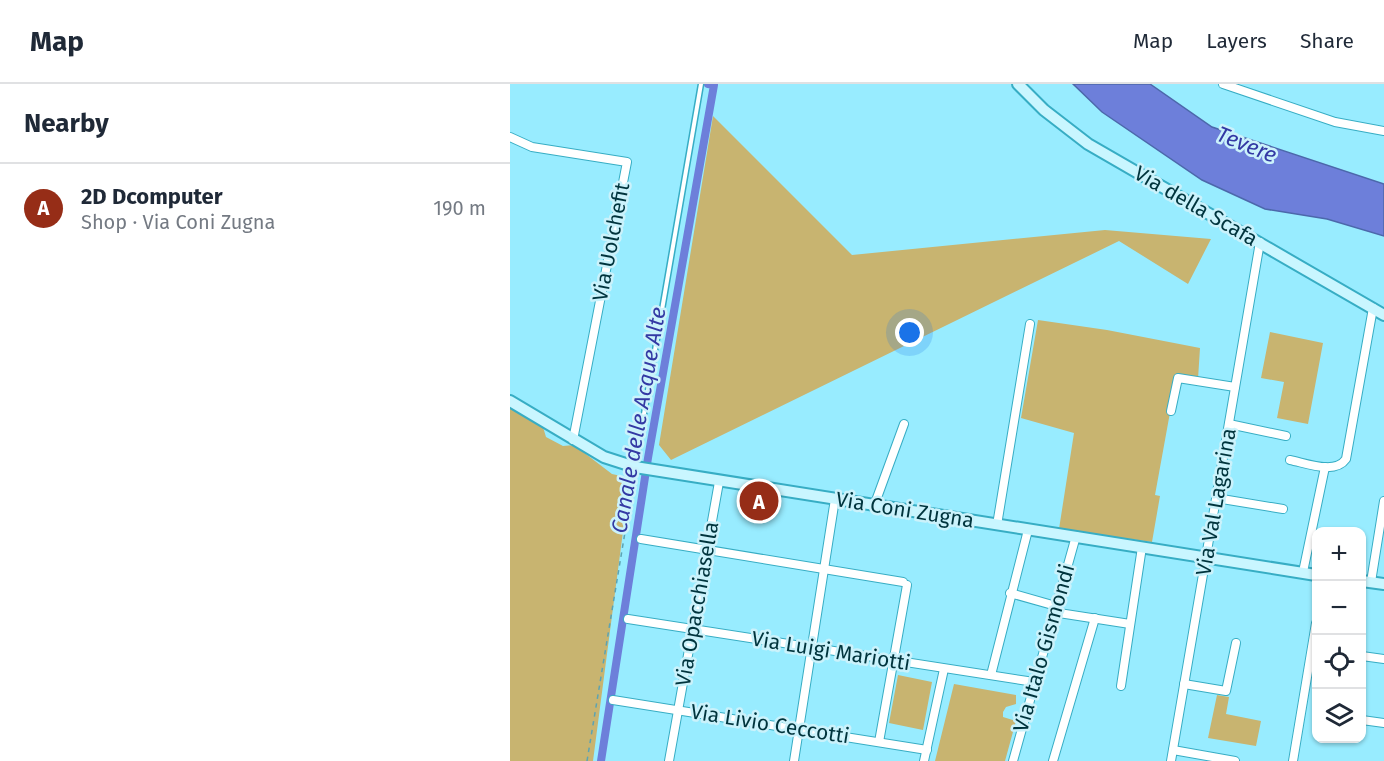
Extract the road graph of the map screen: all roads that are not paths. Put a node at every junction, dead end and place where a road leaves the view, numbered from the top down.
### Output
1 (1018, 84) edge
2 (1223, 84) edge
3 (700, 86) edge
4 (1384, 131) edge
5 (510, 137) edge
6 (1260, 242) junction
7 (1373, 308) junction
8 (1384, 315) edge
9 (1030, 324) dead end
10 (1235, 387) junction
11 (510, 400) edge
12 (1171, 411) dead end
13 (904, 424) dead end
14 (1229, 424) junction
15 (1286, 436) dead end
16 (573, 440) junction
17 (1290, 460) dead end
18 (635, 467) junction
19 (1324, 467) junction
20 (719, 482) junction
21 (1216, 498) junction
22 (835, 499) junction
23 (1384, 501) edge
24 (874, 506) junction
25 (1284, 509) dead end
26 (997, 525) junction
27 (1028, 530) junction
28 (1076, 536) junction
29 (641, 539) dead end
30 (1142, 547) junction
31 (707, 548) junction
32 (1207, 557) junction
33 (824, 569) junction
34 (1303, 572) junction
35 (1312, 573) edge
36 (1366, 582) edge
37 (1384, 584) edge
38 (1010, 593) junction
39 (1058, 610) junction
40 (1095, 618) junction
41 (628, 619) dead end
42 (1130, 624) junction
43 (692, 628) junction
44 (1315, 635) edge
45 (1236, 643) dead end
46 (811, 647) junction
47 (1366, 657) edge
48 (1384, 659) edge
49 (894, 660) junction
50 (944, 669) junction
51 (991, 675) junction
52 (1034, 682) junction
53 (1184, 684) junction
54 (1121, 686) dead end
55 (613, 700) dead end
56 (678, 710) junction
57 (1366, 721) edge
58 (1384, 723) edge
59 (799, 729) junction
60 (879, 742) junction
61 (927, 750) junction
62 (1173, 750) junction
63 (669, 761) edge
64 (794, 761) edge
65 (924, 761) edge
66 (1013, 761) edge
67 (1053, 761) edge
68 (1171, 761) edge
69 (1235, 761) edge
70 (1293, 761) edge

1 - 6 street, Via della Scafa
2 - 4 street
3 - 18 lane
5 - 16 street, Via Uolchefit
6 - 7 street, Via della Scafa
6 - 10 street, Via Val Lagarina
7 - 8 street, Via della Scafa
7 - 19 street
9 - 26 street
10 - 12 street
10 - 14 street, Via Val Lagarina
11 - 16 street, Via Coni Zugna
13 - 24 street
14 - 15 street
14 - 21 street, Via Val Lagarina
16 - 18 street, Via Coni Zugna
17 - 19 street
18 - 20 street, Via Coni Zugna
19 - 34 street
20 - 22 street, Via Coni Zugna
20 - 31 street, Via Opacchiasella
21 - 25 street
21 - 32 street, Via Val Lagarina
22 - 24 street, Via Coni Zugna
22 - 33 street
23 - 36 street
24 - 26 street, Via Coni Zugna
26 - 27 street, Via Coni Zugna
27 - 28 street, Via Coni Zugna
27 - 38 street
28 - 30 street, Via Coni Zugna
28 - 39 street, Via Italo Gismondi
29 - 31 street
30 - 32 street, Via Coni Zugna
30 - 42 street
31 - 33 street
31 - 43 street, Via Opacchiasella
32 - 34 street, Via Coni Zugna
32 - 53 street, Via Val Lagarina
33 - 46 street
33 - 49 street
34 - 35 street, Via Coni Zugna
36 - 37 street
38 - 39 street
38 - 51 street
39 - 40 street
39 - 52 street, Via Italo Gismondi
40 - 42 street
40 - 67 street
41 - 43 street, Via Luigi Mariotti
42 - 54 street
43 - 46 street, Via Luigi Mariotti
43 - 56 street, Via Opacchiasella
44 - 70 street
45 - 53 street
46 - 49 street, Via Luigi Mariotti
46 - 59 street
47 - 48 street
49 - 50 street, Via Luigi Mariotti
49 - 60 street
50 - 51 street, Via Luigi Mariotti
50 - 61 street
51 - 52 street, Via Luigi Mariotti
52 - 66 street, Via Italo Gismondi
53 - 62 street, Via Val Lagarina
55 - 56 street, Via Livio Ceccotti
56 - 59 street, Via Livio Ceccotti
56 - 63 street, Via Opacchiasella
57 - 58 street
59 - 60 street, Via Livio Ceccotti
59 - 64 street
60 - 61 street, Via Livio Ceccotti
61 - 65 street
62 - 68 street, Via Val Lagarina
62 - 69 street

